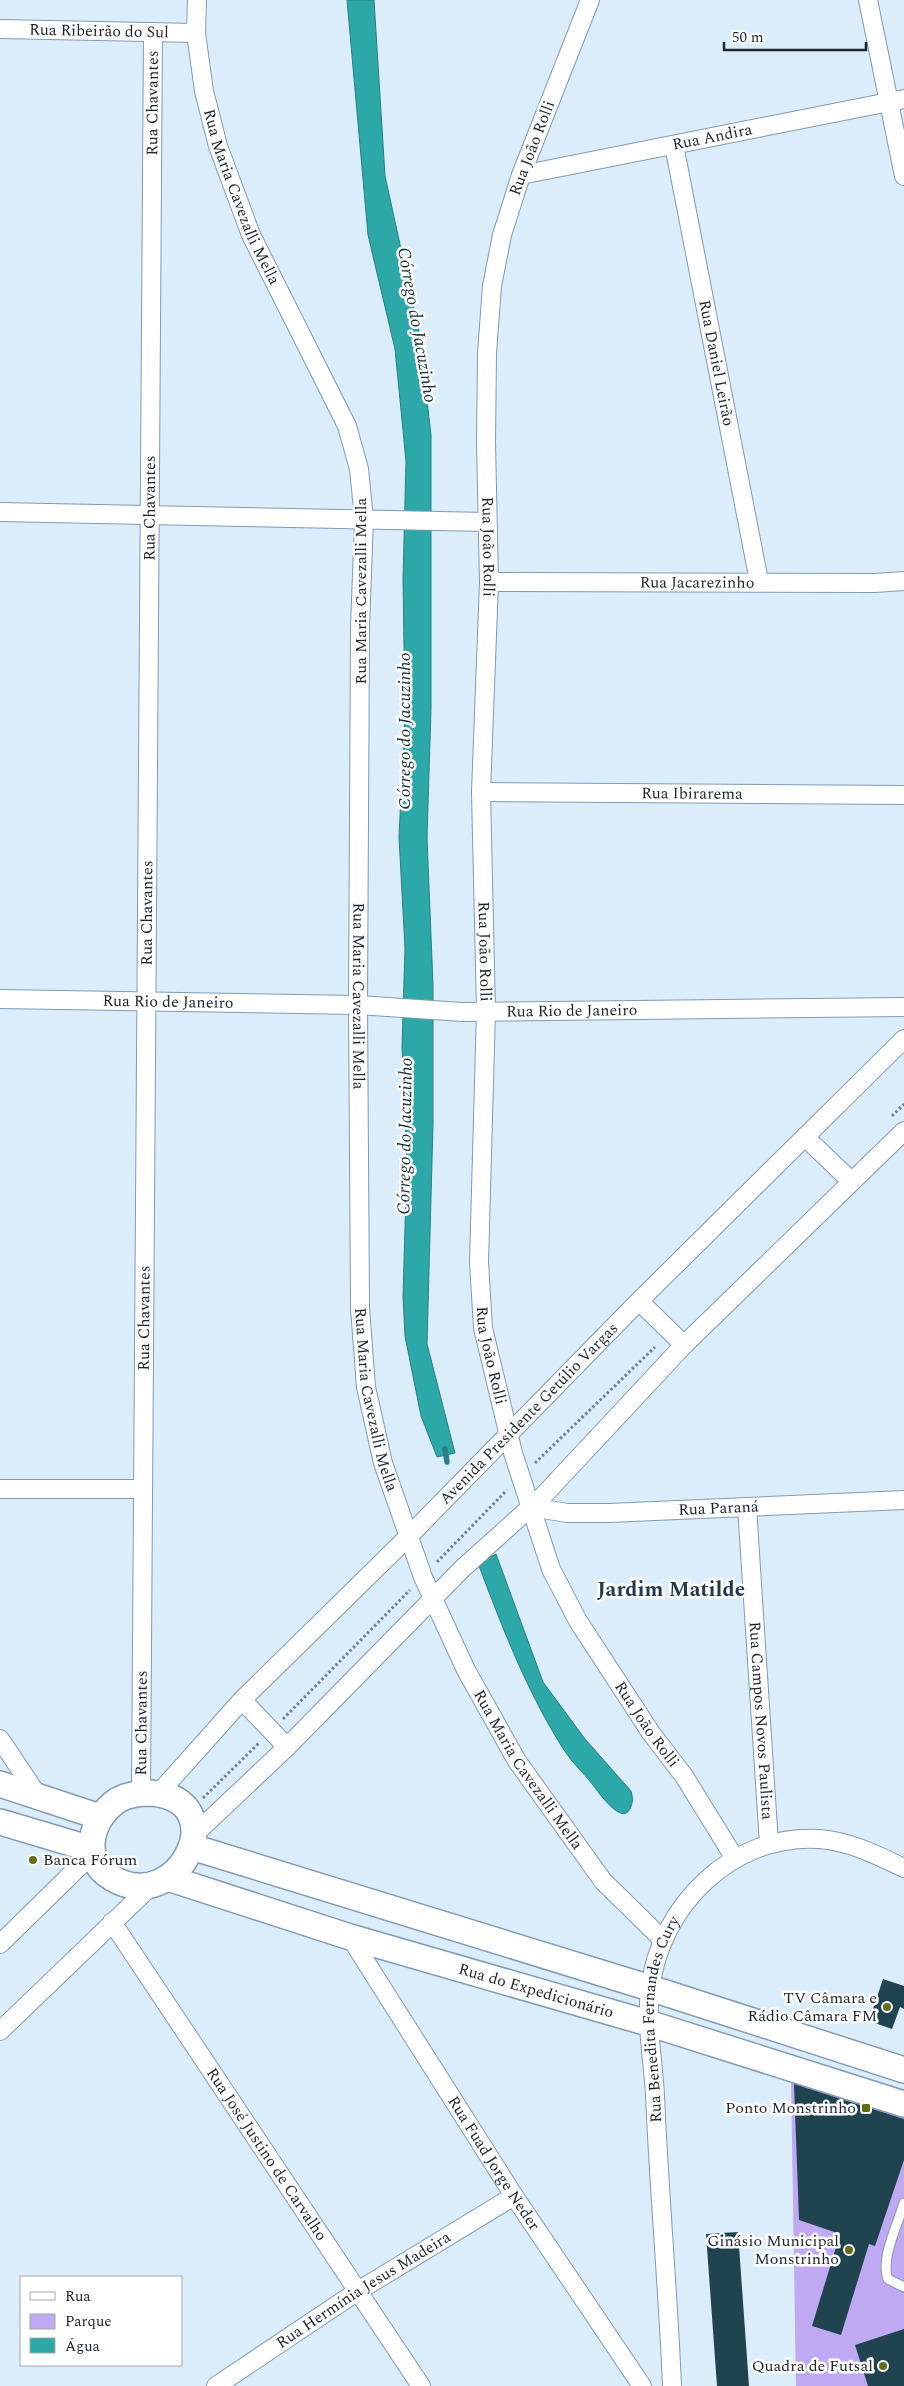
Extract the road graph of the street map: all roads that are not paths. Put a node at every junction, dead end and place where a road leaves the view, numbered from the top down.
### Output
1 (197, 0) edge
2 (590, 0) edge
3 (868, 0) edge
4 (0, 28) edge
5 (153, 32) junction
6 (196, 33) junction
7 (896, 101) edge
8 (674, 145) junction
9 (521, 175) junction
10 (904, 176) edge
11 (0, 512) edge
12 (150, 514) junction
13 (364, 519) junction
14 (487, 522) junction
15 (759, 581) junction
16 (904, 581) edge
17 (489, 582) junction
18 (481, 792) junction
19 (904, 795) edge
20 (0, 999) edge
21 (146, 1001) junction
22 (358, 1005) junction
23 (904, 1007) edge
24 (486, 1011) junction
25 (904, 1038) edge
26 (904, 1131) edge
27 (805, 1137) junction
28 (851, 1181) junction
29 (639, 1301) junction
30 (684, 1345) junction
31 (510, 1434) junction
32 (0, 1489) edge
33 (143, 1490) junction
34 (904, 1500) edge
35 (747, 1507) junction
36 (531, 1508) junction
37 (408, 1537) junction
38 (432, 1598) junction
39 (242, 1700) junction
40 (0, 1739) edge
41 (287, 1747) junction
42 (0, 1784) edge
43 (150, 1793) junction
44 (38, 1796) junction
45 (100, 1817) junction
46 (0, 1822) edge
47 (194, 1840) junction
48 (769, 1844) junction
49 (92, 1851) junction
50 (734, 1857) junction
51 (904, 1868) edge
52 (160, 1881) junction
53 (420, 1916) junction
54 (112, 1922) junction
55 (350, 1937) junction
56 (663, 1940) junction
57 (0, 1944) edge
58 (410, 1955) junction
59 (650, 1988) junction
60 (648, 2023) junction
61 (0, 2031) edge
62 (844, 2051) junction
63 (904, 2070) edge
64 (835, 2082) junction
65 (904, 2104) edge
66 (514, 2196) junction
67 (904, 2203) edge
68 (904, 2287) edge
69 (358, 2291) junction
70 (216, 2386) edge
71 (421, 2386) edge
72 (642, 2386) edge
73 (672, 2386) edge

1 - 6 street, Rua Maria Cavezalli Mella
2 - 9 street, Rua João Rolli
3 - 7 street
4 - 5 street, Rua Ribeirão do Sul
5 - 6 street, Rua Ribeirão do Sul
5 - 12 street, Rua Chavantes
6 - 13 street, Rua Maria Cavezalli Mella
7 - 8 street, Rua Andira
7 - 10 street
8 - 9 street, Rua Andira
8 - 15 street, Rua Daniel Leirão
9 - 14 street, Rua João Rolli
11 - 12 street
12 - 13 street
12 - 21 street, Rua Chavantes
13 - 14 street
13 - 22 street, Rua Maria Cavezalli Mella
14 - 17 street, Rua João Rolli
15 - 16 street, Rua Jacarezinho
15 - 17 street, Rua Jacarezinho
17 - 18 street, Rua João Rolli
18 - 19 street, Rua Ibirarema
18 - 24 street, Rua João Rolli
20 - 21 street, Rua Rio de Janeiro
21 - 22 street, Rua Rio de Janeiro
21 - 33 street, Rua Chavantes
22 - 24 street, Rua Rio de Janeiro
22 - 37 street, Rua Maria Cavezalli Mella
23 - 24 street, Rua Rio de Janeiro
24 - 31 street, Rua João Rolli
25 - 27 street, Avenida Presidente Getúlio Vargas
26 - 28 street
27 - 28 street
27 - 29 street, Avenida Presidente Getúlio Vargas
28 - 30 street
29 - 30 street
29 - 31 street, Avenida Presidente Getúlio Vargas
30 - 36 street
31 - 36 street, Rua João Rolli
31 - 37 street, Avenida Presidente Getúlio Vargas
32 - 33 street
33 - 43 street, Rua Chavantes
34 - 35 street, Rua Paraná
35 - 36 street, Rua Paraná
35 - 48 street, Rua Campos Novos Paulista
36 - 38 street
36 - 50 street, Rua João Rolli
37 - 38 street, Rua Maria Cavezalli Mella
37 - 39 street, Avenida Presidente Getúlio Vargas
38 - 41 street
38 - 56 street, Rua Maria Cavezalli Mella
39 - 41 street
39 - 43 street, Avenida Presidente Getúlio Vargas
40 - 44 street
41 - 47 street
42 - 44 main road
43 - 45 main road
43 - 47 main road
44 - 45 main road
45 - 49 main road
46 - 49 main road
47 - 52 main road
47 - 53 main road
48 - 50 street, Rua Benedita Fernandes Cury
48 - 51 street, Rua Benedita Fernandes Cury
49 - 52 main road
49 - 57 street
50 - 56 street, Rua Benedita Fernandes Cury
52 - 54 street
52 - 55 main road, Rua do Expedicionário
53 - 58 main road
53 - 59 main road
54 - 61 street
54 - 69 street, Rua José Justino de Carvalho
55 - 58 main road, Rua do Expedicionário
55 - 66 street, Rua Fuad Jorge Neder
56 - 59 street, Rua Benedita Fernandes Cury
58 - 60 main road, Rua do Expedicionário
59 - 60 street, Rua Benedita Fernandes Cury
59 - 62 main road
60 - 64 main road, Rua do Expedicionário
60 - 73 street, Rua Benedita Fernandes Cury
62 - 63 main road
62 - 64 main road
64 - 65 main road, Rua do Expedicionário
66 - 69 street, Rua Hermínia Jesus Madeira
66 - 72 street, Rua Fuad Jorge Neder
67 - 68 lane
69 - 70 street, Rua Hermínia Jesus Madeira
69 - 71 street, Rua José Justino de Carvalho

